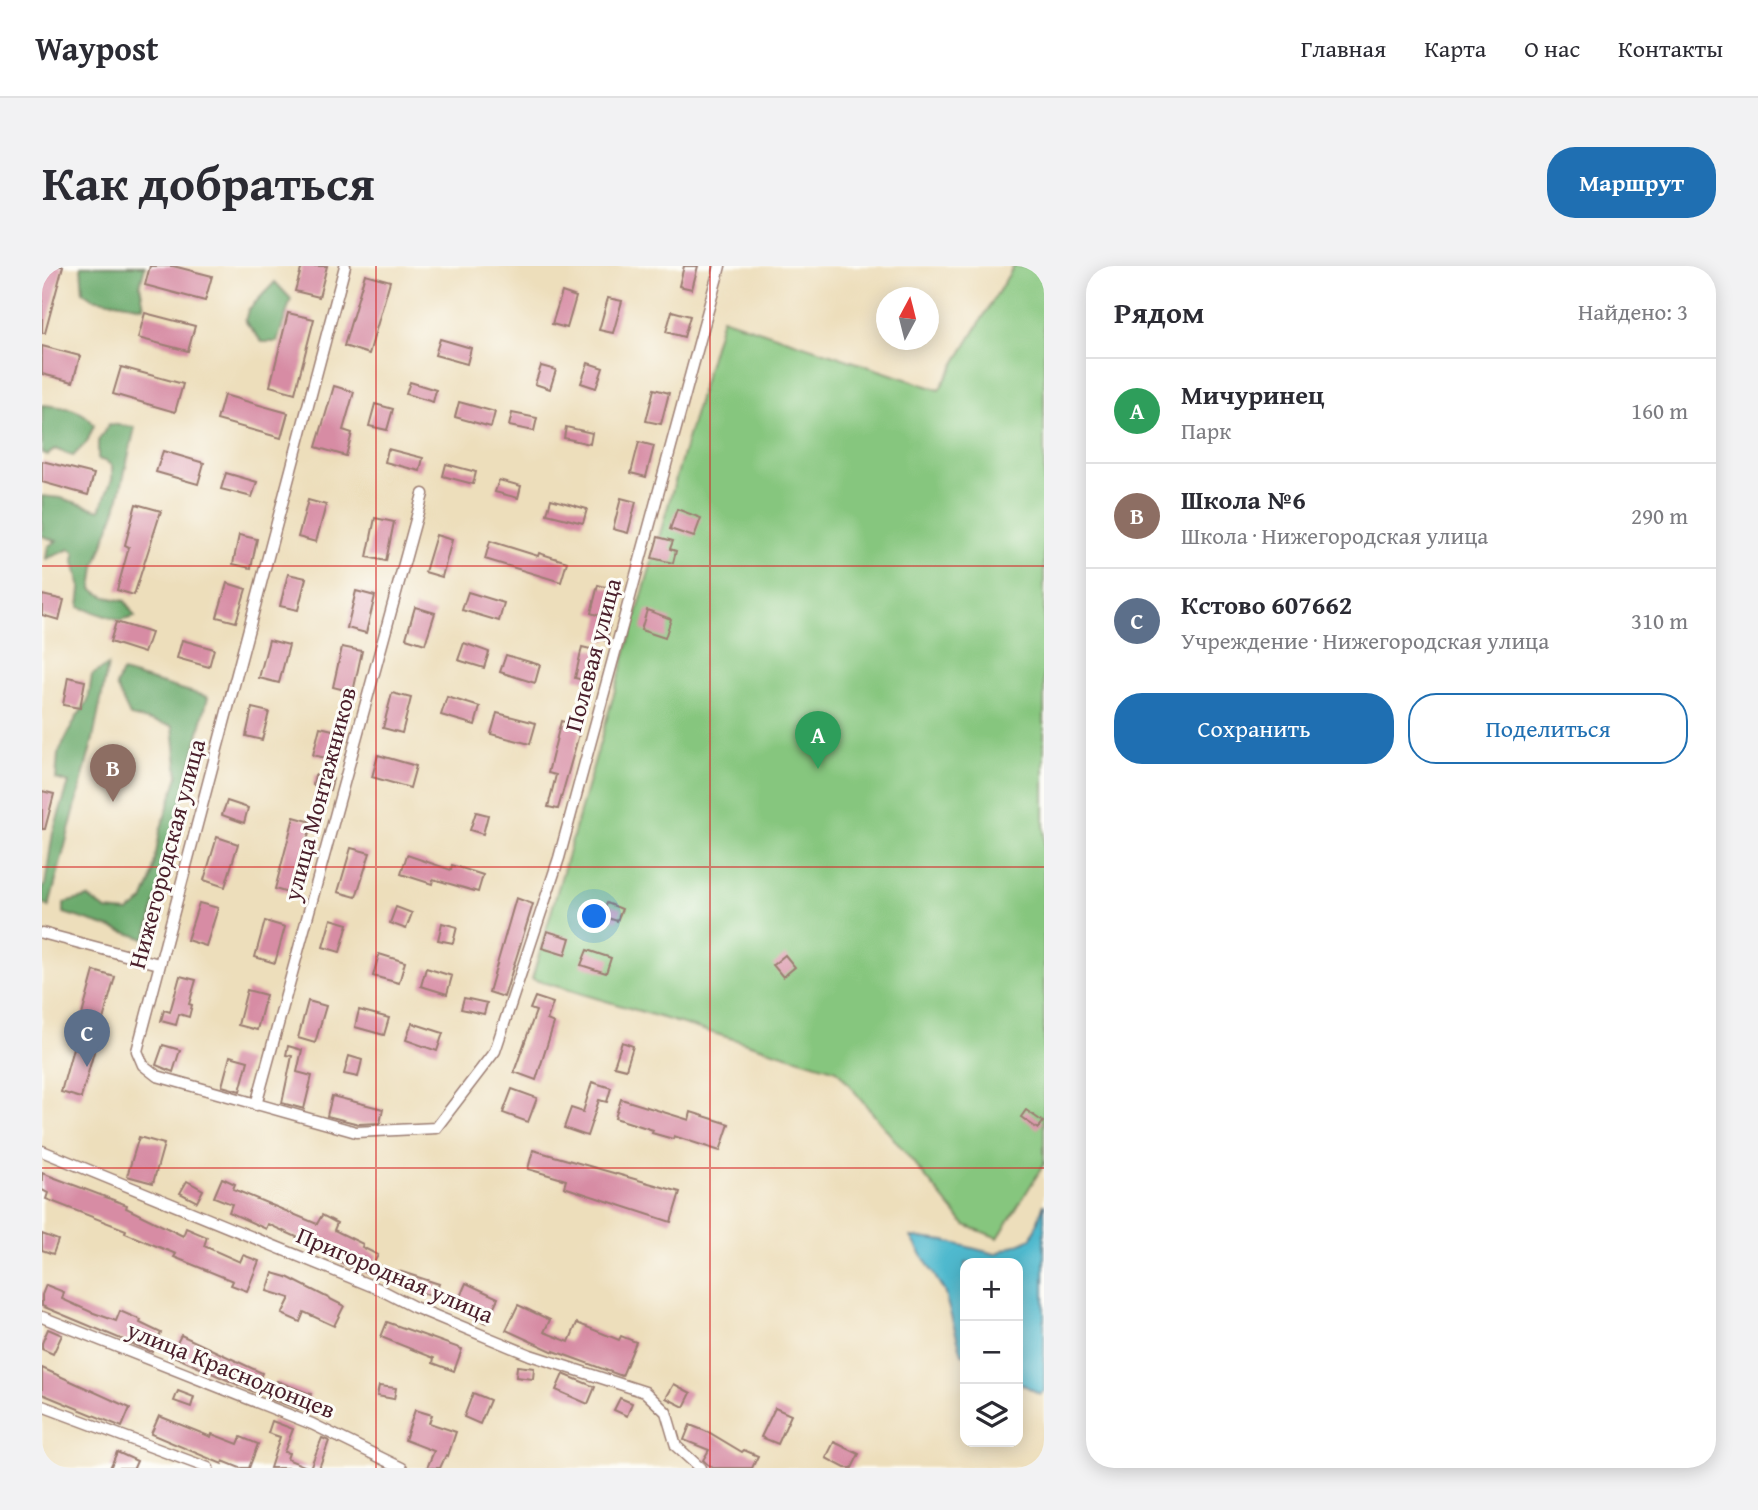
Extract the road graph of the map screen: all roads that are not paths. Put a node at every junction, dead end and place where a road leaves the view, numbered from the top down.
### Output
1 (345, 266) edge
2 (720, 266) edge
3 (423, 494) dead end
4 (42, 933) edge
5 (159, 964) junction
6 (495, 1051) joint
7 (256, 1105) junction
8 (42, 1151) edge
9 (42, 1317) edge
10 (42, 1406) edge
11 (208, 1468) edge
12 (402, 1468) edge
13 (700, 1468) edge

1 - 5 street, Нижегородская улица
2 - 6 street, Полевая улица
3 - 7 street, улица Монтажников
4 - 5 street
5 - 7 street, Нижегородская улица
6 - 7 street, Нижегородская улица
8 - 13 street, Пригородная улица
9 - 12 street, улица Краснодонцев
10 - 11 street

